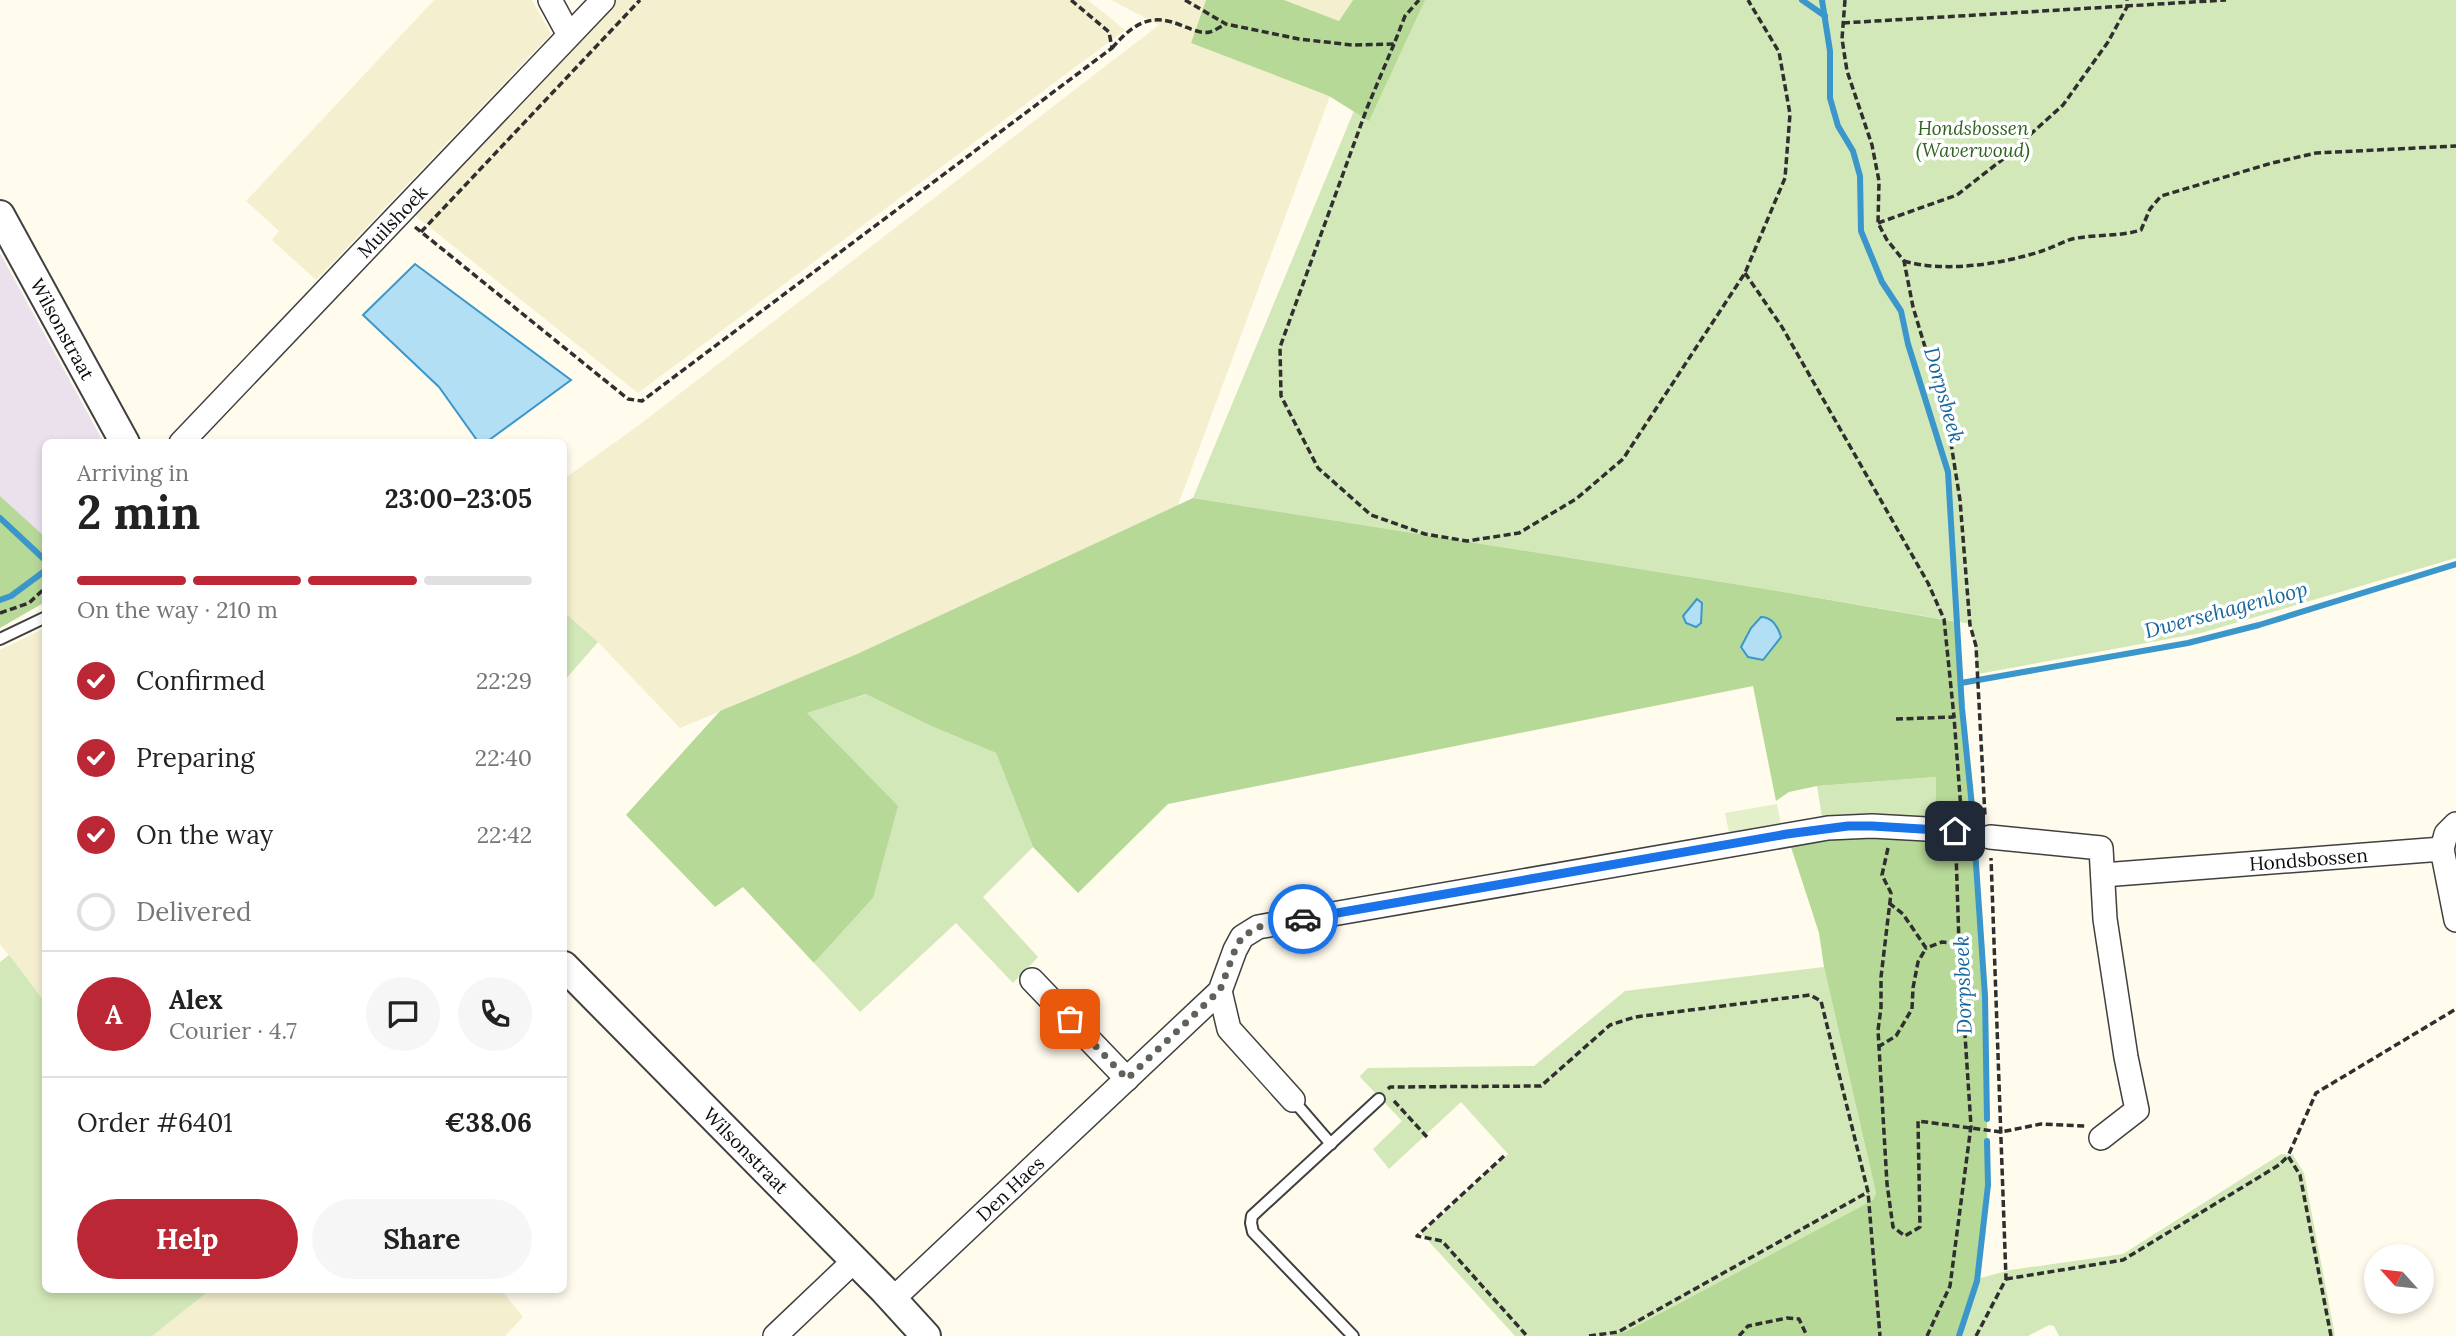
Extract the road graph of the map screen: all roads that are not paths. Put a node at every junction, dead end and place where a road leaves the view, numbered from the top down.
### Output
1 (550, 0) edge
2 (603, 0) edge
3 (569, 35) junction
4 (0, 215) edge
5 (123, 439) edge
6 (185, 439) edge
7 (42, 619) edge
8 (0, 639) edge
9 (2456, 824) edge
10 (1959, 831) road end
11 (1990, 837) road end
12 (2442, 849) junction
13 (2103, 875) junction
14 (2456, 919) edge
15 (567, 969) edge
16 (1032, 980) dead end
17 (1220, 990) junction
18 (1127, 1079) junction
19 (1379, 1099) dead end
20 (1293, 1100) joint
21 (2101, 1138) road end
22 (1331, 1144) junction
23 (855, 1260) junction
24 (893, 1299) junction
25 (775, 1336) edge
26 (926, 1336) edge
27 (1353, 1336) edge

1 - 3 street
2 - 3 street, Muilshoek
3 - 6 street, Muilshoek
4 - 5 street, Wilsonstraat
7 - 8 lane
9 - 12 street
10 - 17 street, Den Haes
11 - 13 street
12 - 13 street, Hondsbossen
12 - 14 street
13 - 21 street
15 - 23 street, Wilsonstraat
16 - 18 street
17 - 18 street, Den Haes
17 - 20 street
18 - 24 street, Den Haes
19 - 22 lane
20 - 22 lane
22 - 27 lane
23 - 24 street, Wilsonstraat
23 - 25 street
24 - 26 street, Wilsonstraat

